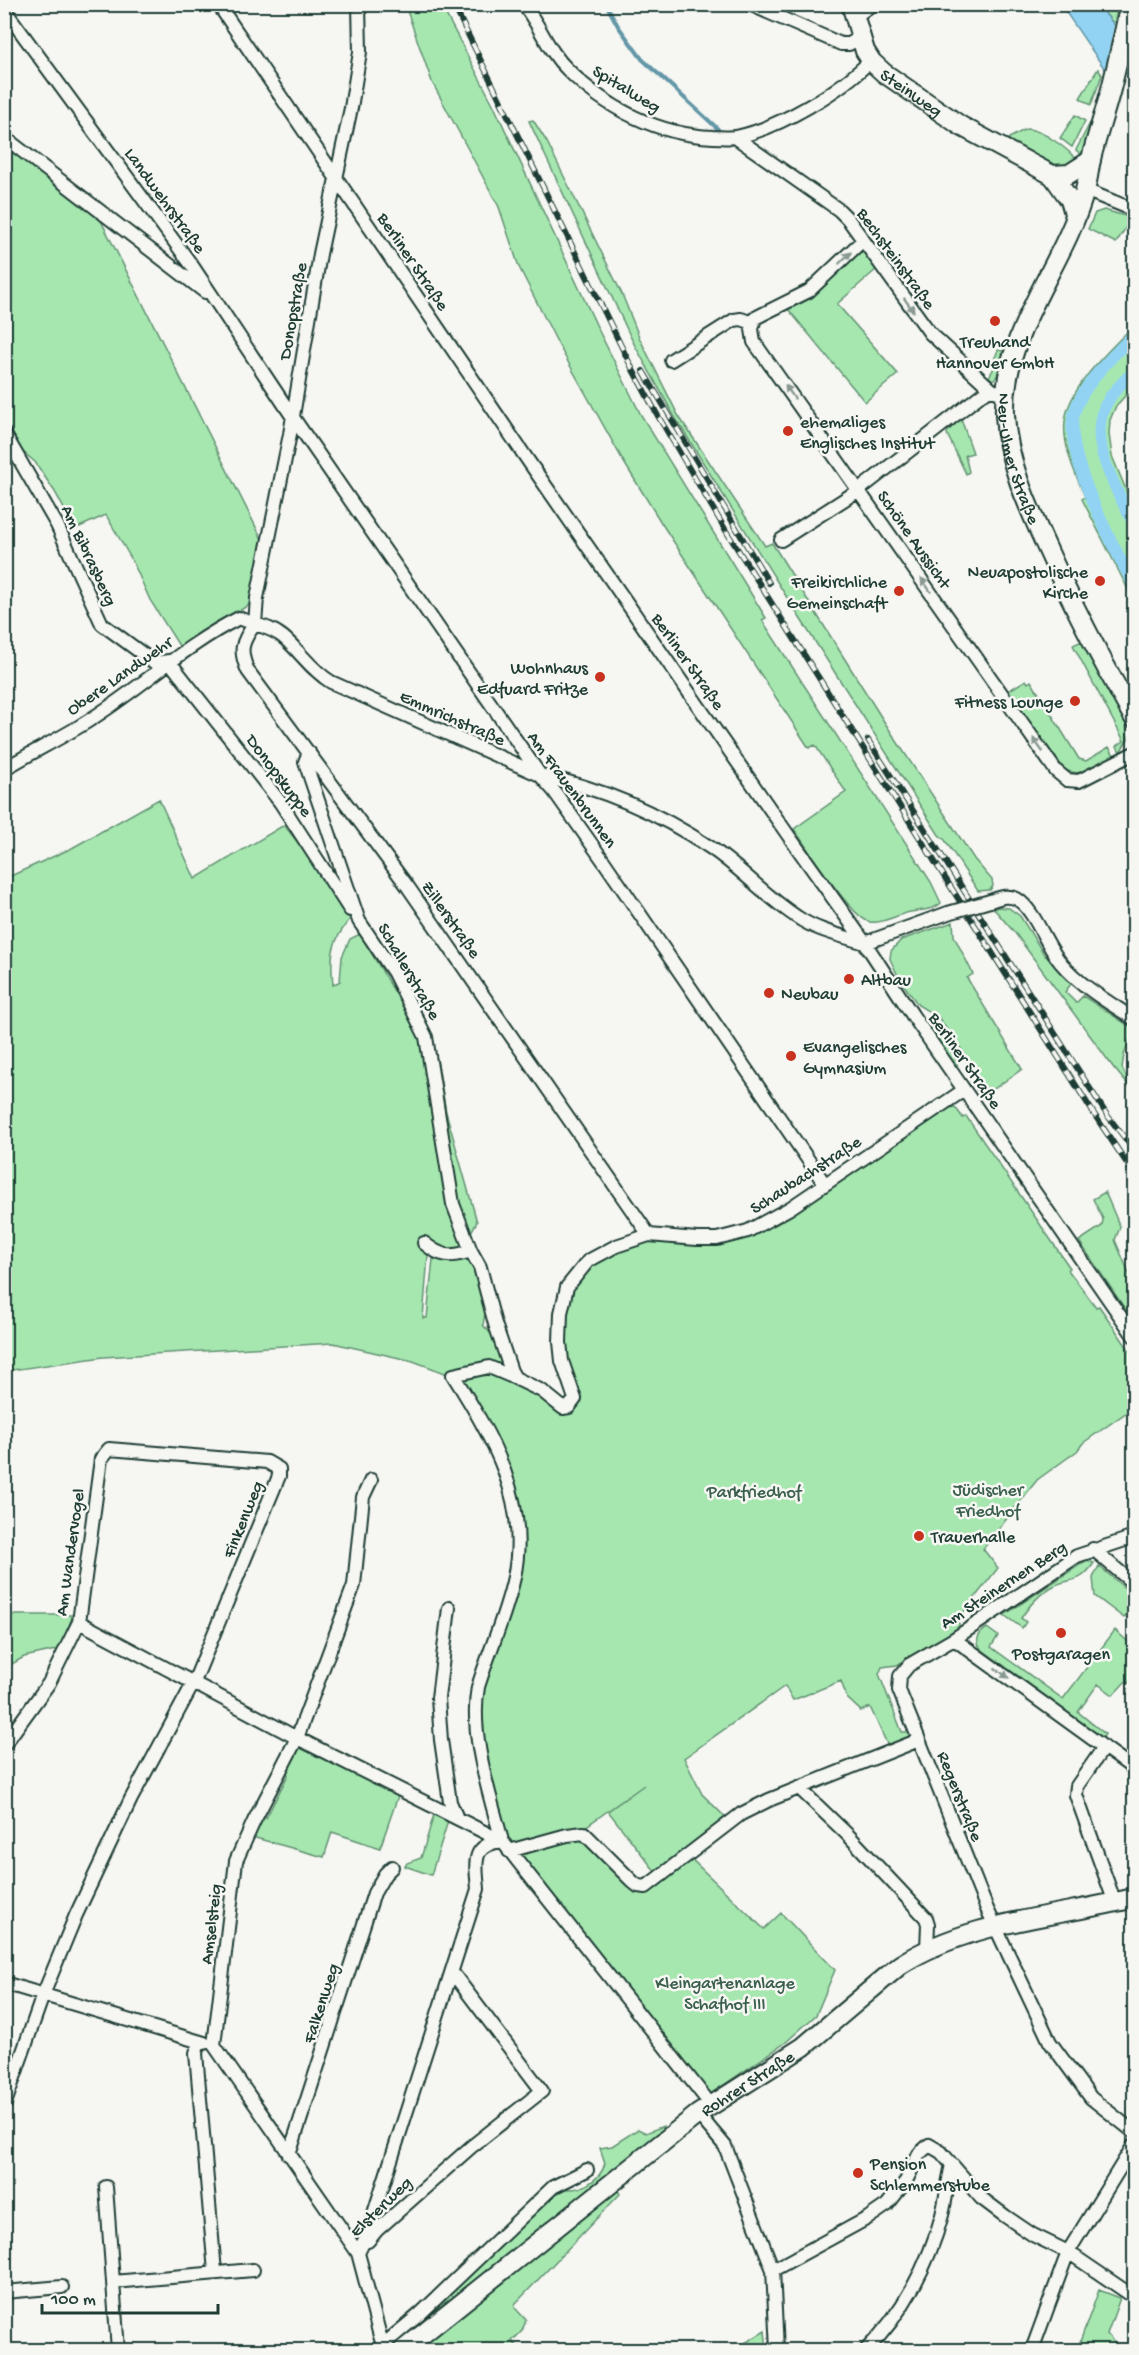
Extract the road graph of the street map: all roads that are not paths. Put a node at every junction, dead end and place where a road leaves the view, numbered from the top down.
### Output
1 (218, 4) edge
2 (359, 4) edge
3 (523, 4) edge
4 (749, 4) edge
5 (873, 4) edge
6 (1130, 4) edge
7 (4, 9) edge
8 (852, 11) edge
9 (860, 38) junction
10 (871, 60) junction
11 (4, 137) edge
12 (735, 137) junction
13 (1091, 160) junction
14 (1052, 176) junction
15 (337, 180) junction
16 (1085, 190) junction
17 (1134, 210) edge
18 (1075, 217) junction
19 (862, 241) junction
20 (213, 298) junction
21 (753, 323) junction
22 (671, 360) dead end
23 (999, 392) junction
24 (292, 416) junction
25 (4, 433) edge
26 (860, 490) junction
27 (781, 540) dead end
28 (255, 624) junction
29 (169, 661) junction
30 (1134, 718) edge
31 (309, 752) junction
32 (1134, 753) edge
33 (4, 769) edge
34 (540, 775) junction
35 (356, 913) junction
36 (865, 943) junction
37 (1134, 1019) edge
38 (964, 1090) junction
39 (824, 1183) junction
40 (649, 1235) junction
41 (424, 1243) dead end
42 (471, 1251) junction
43 (1134, 1336) edge
44 (515, 1378) junction
45 (104, 1454) joint
46 (371, 1480) dead end
47 (1134, 1537) edge
48 (1093, 1549) junction
49 (1134, 1584) edge
50 (449, 1608) dead end
51 (79, 1622) junction
52 (954, 1639) junction
53 (900, 1676) joint
54 (194, 1682) junction
55 (297, 1738) junction
56 (919, 1740) junction
57 (4, 1745) edge
58 (1104, 1747) junction
59 (1134, 1769) edge
60 (799, 1788) junction
61 (456, 1816) junction
62 (506, 1846) junction
63 (392, 1867) dead end
64 (1134, 1898) edge
65 (1115, 1902) junction
66 (995, 1928) junction
67 (927, 1949) junction
68 (452, 1972) junction
69 (4, 1983) edge
70 (42, 1995) junction
71 (199, 2042) junction
72 (214, 2045) junction
73 (4, 2106) edge
74 (705, 2109) junction
75 (1134, 2132) edge
76 (1134, 2145) edge
77 (289, 2155) junction
78 (951, 2165) junction
79 (587, 2170) dead end
80 (106, 2187) dead end
81 (1068, 2252) junction
82 (358, 2253) junction
83 (253, 2270) dead end
84 (773, 2270) junction
85 (215, 2272) junction
86 (113, 2282) junction
87 (62, 2287) dead end
88 (4, 2292) edge
89 (1134, 2297) edge
90 (382, 2349) edge
91 (118, 2350) edge
92 (403, 2350) edge
93 (777, 2350) edge
94 (866, 2350) edge
95 (1032, 2350) edge

1 - 15 street, Berliner Straße
2 - 15 street, Donopstraße
3 - 12 street, Spitalweg
4 - 9 street
5 - 8 street
6 - 13 main road, Neu-Ulmer Straße
7 - 20 street, Landwehrstraße
8 - 9 main road, Steinweg
9 - 10 main road, Steinweg
10 - 12 street, Spitalweg
10 - 14 main road, Steinweg
11 - 20 street
12 - 19 street, Bechsteinstraße
13 - 14 main road
13 - 16 main road, Neu-Ulmer Straße
14 - 16 main road, Steinweg
14 - 18 main road
15 - 24 street, Donopstraße
15 - 36 street, Berliner Straße
16 - 17 street
16 - 18 main road, Neu-Ulmer Straße
18 - 23 main road, Neu-Ulmer Straße
21 -> 19 street
19 -> 23 street, Bechsteinstraße
20 - 24 street, Landwehrstraße
21 - 22 street
26 -> 21 street, Schöne Aussicht
23 - 26 street
23 - 30 main road, Neu-Ulmer Straße
24 - 28 street, Donopstraße
24 - 34 street, Am Frauenbrunnen
25 - 29 street, Am Bibrasberg
26 - 27 street, Schöne Aussicht
32 -> 26 street, Schöne Aussicht
28 - 29 street, Obere Landwehr
28 - 31 street, Zillerstraße
28 - 34 street, Emmrichstraße
29 - 33 street, Obere Landwehr
29 - 35 street, Donopskuppe
31 - 35 street, Schallerstraße
31 - 40 street, Zillerstraße
34 - 36 street, Emmrichstraße
34 - 39 street, Am Frauenbrunnen
35 - 42 street, Schallerstraße
36 - 37 street, bridge
36 - 38 street, Berliner Straße
38 - 39 street, Schaubachstraße
38 - 43 street, Berliner Straße
39 - 40 street, Schaubachstraße
40 - 44 street
41 - 42 street
42 - 44 street, Schallerstraße
44 - 62 street
45 - 51 street, Am Wandervogel
45 - 54 street, Finkenweg
46 - 55 street, Amselsteig
47 - 48 street, Am Steinernen Berg
48 - 49 street
48 - 52 street, Am Steinernen Berg
50 - 61 street
51 - 54 street
51 - 57 street, Am Wandervogel
52 - 53 street, Am Steinernen Berg
52 -> 58 street
53 - 56 street, Regerstraße
54 - 55 street
54 - 70 street, Finkenweg
55 - 61 street
55 - 72 street, Amselsteig
56 - 60 street
56 - 66 street, Regerstraße
58 - 59 street
58 - 65 street
60 - 62 street
60 - 67 street
61 - 62 street
62 - 68 street, Elsterweg
62 - 74 street
63 - 77 street, Falkenweg
64 - 65 main road, Rohrer Straße
65 - 66 main road, Rohrer Straße
66 - 67 main road, Rohrer Straße
66 - 75 street, Regerstraße
67 - 74 main road, Rohrer Straße
68 - 82 street, Elsterweg
68 - 82 street, Elsterweg
69 - 70 street
70 - 71 street
70 - 73 street, Finkenweg
71 - 72 street
71 - 85 street
72 - 77 street
74 - 84 street
74 - 92 main road, Rohrer Straße
76 - 81 street
77 - 82 street
78 - 81 street
78 - 84 street
78 - 94 street
79 - 90 street
80 - 86 street
81 - 89 street
81 - 95 street
82 - 90 street
83 - 85 street
84 - 93 street
85 - 86 street
86 - 91 street
87 - 88 street

